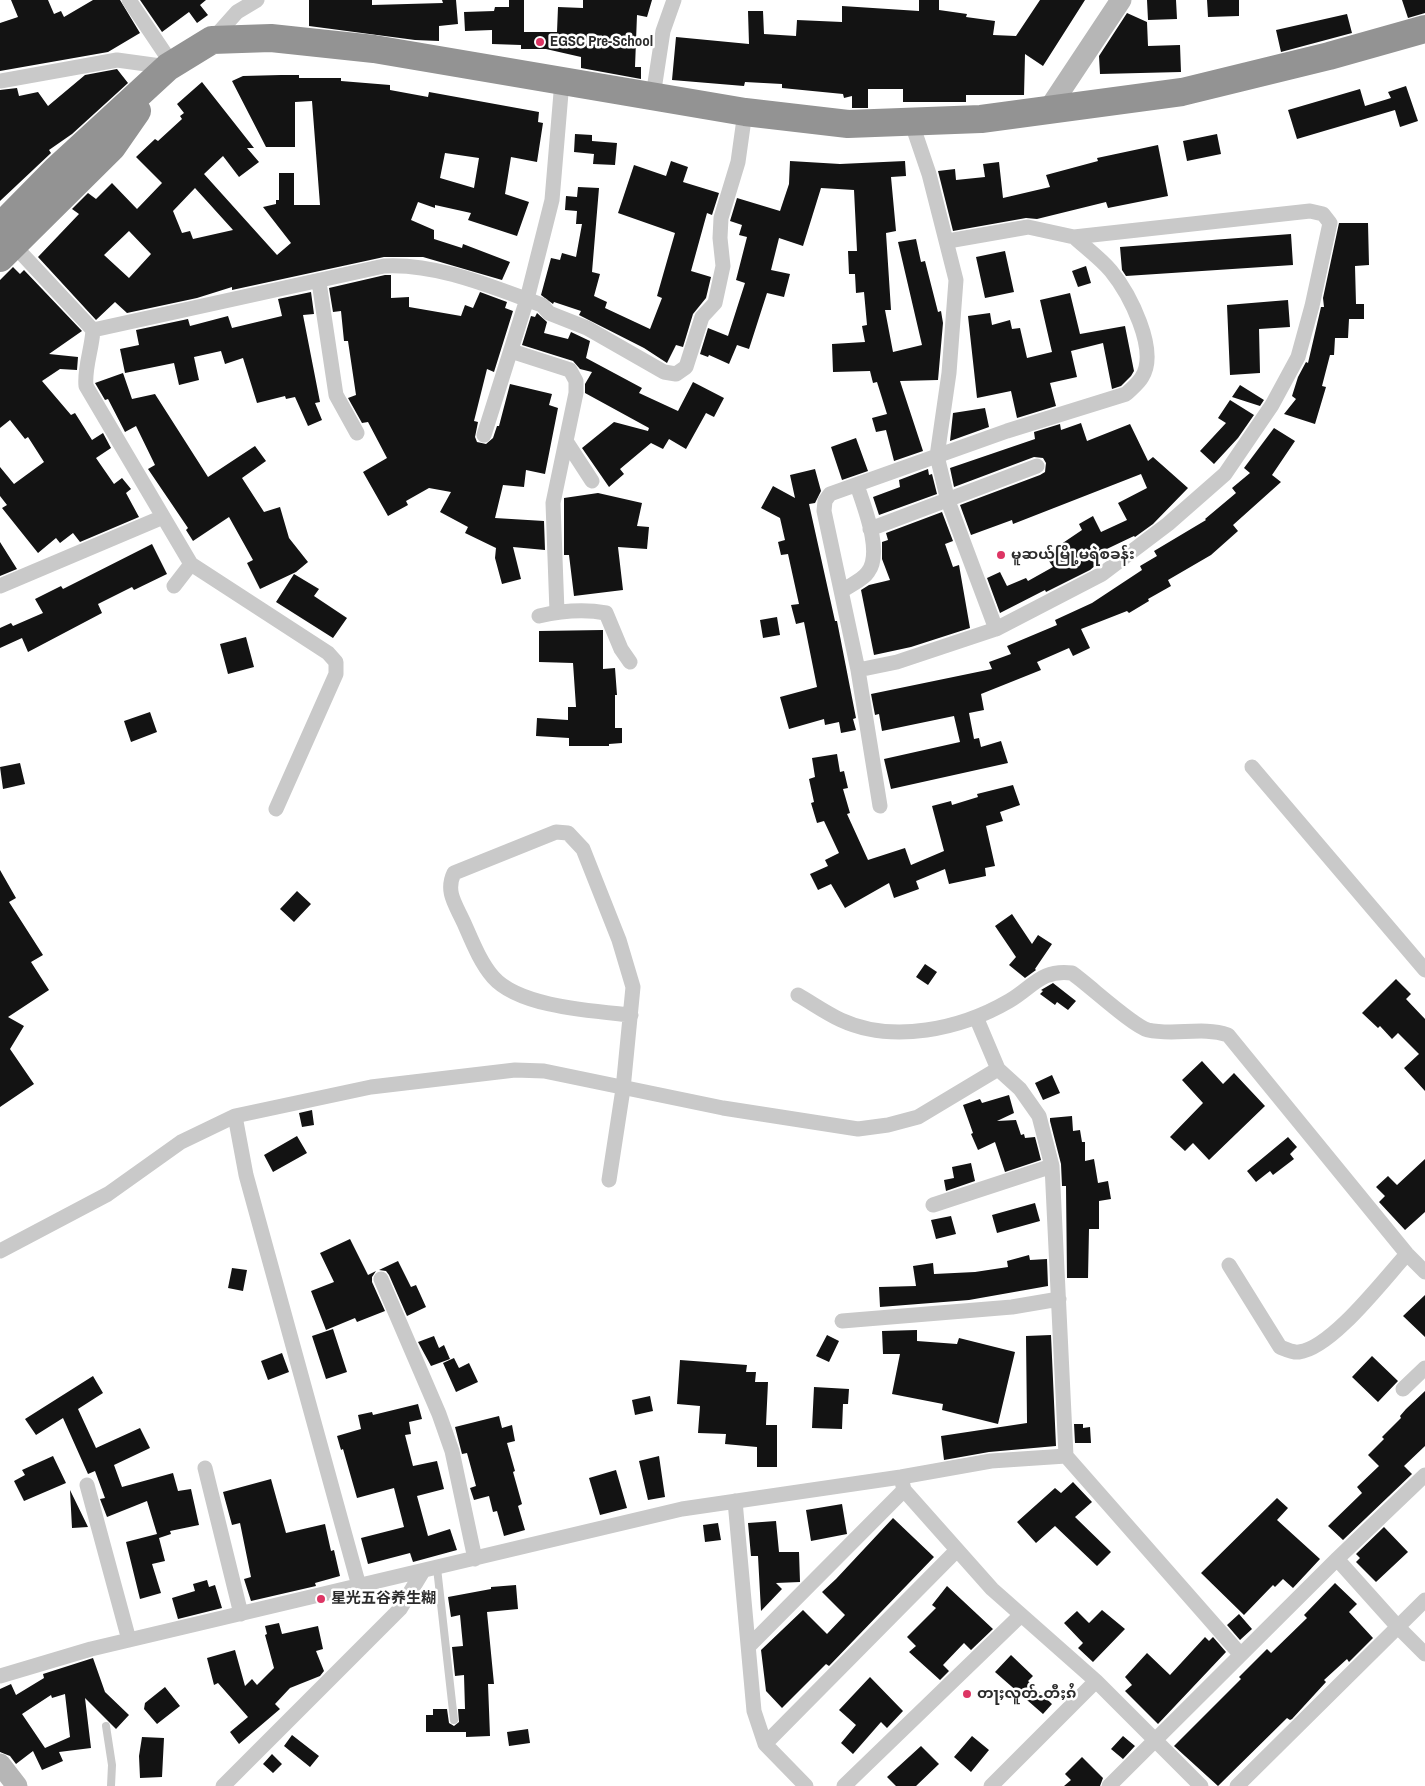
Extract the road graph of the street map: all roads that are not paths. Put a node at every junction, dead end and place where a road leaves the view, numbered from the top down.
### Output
1 (129, 0) edge
2 (257, 0) edge
3 (674, 0) edge
4 (1121, 0) edge
5 (1425, 29) edge
6 (212, 40) junction
7 (170, 66) junction
8 (0, 81) edge
9 (562, 81) junction
10 (653, 96) junction
11 (1048, 110) junction
12 (745, 112) junction
13 (911, 121) junction
14 (1074, 237) junction
15 (3, 240) edge
16 (948, 241) junction
17 (319, 282) junction
18 (527, 299) junction
19 (93, 330) junction
20 (511, 351) junction
21 (357, 433) dead end
22 (484, 435) dead end
23 (566, 441) junction
24 (937, 456) junction
25 (1038, 466) dead end
26 (592, 481) dead end
27 (857, 485) junction
28 (948, 500) junction
29 (163, 518) junction
30 (870, 529) junction
31 (191, 564) junction
32 (0, 586) edge
33 (174, 586) dead end
34 (842, 591) junction
35 (557, 612) junction
36 (539, 616) dead end
37 (996, 629) junction
38 (630, 662) dead end
39 (858, 670) junction
40 (1252, 767) dead end
41 (880, 806) dead end
42 (276, 809) dead end
43 (1425, 970) edge
44 (798, 995) dead end
45 (631, 1015) junction
46 (976, 1017) junction
47 (998, 1069) junction
48 (623, 1089) junction
49 (235, 1116) junction
50 (1052, 1166) junction
51 (608, 1180) dead end
52 (933, 1206) dead end
53 (0, 1251) edge
54 (1407, 1254) junction
55 (1229, 1265) dead end
56 (1425, 1272) edge
57 (380, 1279) dead end
58 (1059, 1300) junction
59 (842, 1321) dead end
60 (1425, 1368) edge
61 (1403, 1389) dead end
62 (1066, 1456) junction
63 (205, 1468) dead end
64 (1425, 1475) edge
65 (903, 1484) junction
66 (87, 1485) dead end
67 (735, 1502) junction
68 (957, 1550) junction
69 (476, 1559) junction
70 (1337, 1559) junction
71 (430, 1570) junction
72 (359, 1586) junction
73 (1425, 1600) edge
74 (241, 1614) junction
75 (1021, 1615) junction
76 (1398, 1628) junction
77 (129, 1640) junction
78 (749, 1646) junction
79 (1240, 1654) junction
80 (1425, 1654) edge
81 (0, 1676) edge
82 (1096, 1681) junction
83 (454, 1720) dead end
84 (106, 1726) dead end
85 (1154, 1739) junction
86 (765, 1744) junction
87 (0, 1764) edge
88 (17, 1786) edge
89 (111, 1786) edge
90 (222, 1786) edge
91 (806, 1786) edge
92 (844, 1786) edge
93 (991, 1786) edge
94 (1109, 1786) edge
95 (1201, 1786) edge
96 (1237, 1786) edge

1 - 7 street
2 - 6 street
3 - 10 street
4 - 11 street
5 - 11 highway
6 - 7 highway
6 - 9 highway
7 - 8 street
7 - 15 highway
9 - 10 highway
9 - 18 street
10 - 12 highway
11 - 13 highway
12 - 13 highway
12 - 18 street
13 - 16 street
14 - 16 street
14 - 24 street
14 - 37 street
15 - 19 street
16 - 24 street
17 - 18 street
17 - 19 street
17 - 21 street
18 - 20 street
19 - 29 street
20 - 22 street
20 - 23 street
23 - 26 street
23 - 35 street
24 - 27 street
24 - 28 street
25 - 28 street
27 - 30 street
27 - 34 street
28 - 30 street
28 - 37 street
29 - 31 street
29 - 32 street
30 - 34 street
31 - 33 street
31 - 42 street
34 - 39 street
35 - 36 street
35 - 38 street
37 - 39 street
39 - 41 street
40 - 43 street
44 - 46 street
45 - 45 street
45 - 48 street
46 - 47 street
46 - 54 street
47 - 48 street
47 - 50 street
48 - 49 street
48 - 51 street
49 - 53 street
49 - 72 street
50 - 52 street
50 - 58 street
54 - 55 street
54 - 56 street
57 - 69 street
58 - 59 street
58 - 62 street
60 - 61 street
62 - 65 street
62 - 79 street
63 - 74 street
64 - 70 street
65 - 67 street
65 - 68 street
65 - 78 street
66 - 77 street
67 - 69 street
67 - 78 street
68 - 75 street
68 - 86 street
69 - 71 street
70 - 76 street
70 - 79 street
71 - 72 street
71 - 83 lane
71 - 90 street
72 - 74 street
73 - 76 street
74 - 77 street
75 - 82 street
75 - 92 street
76 - 80 street
76 - 96 street
77 - 81 street
78 - 86 street
79 - 85 street
82 - 85 street
82 - 93 street
84 - 89 lane
85 - 94 street
85 - 95 street
86 - 91 street
87 - 88 street

